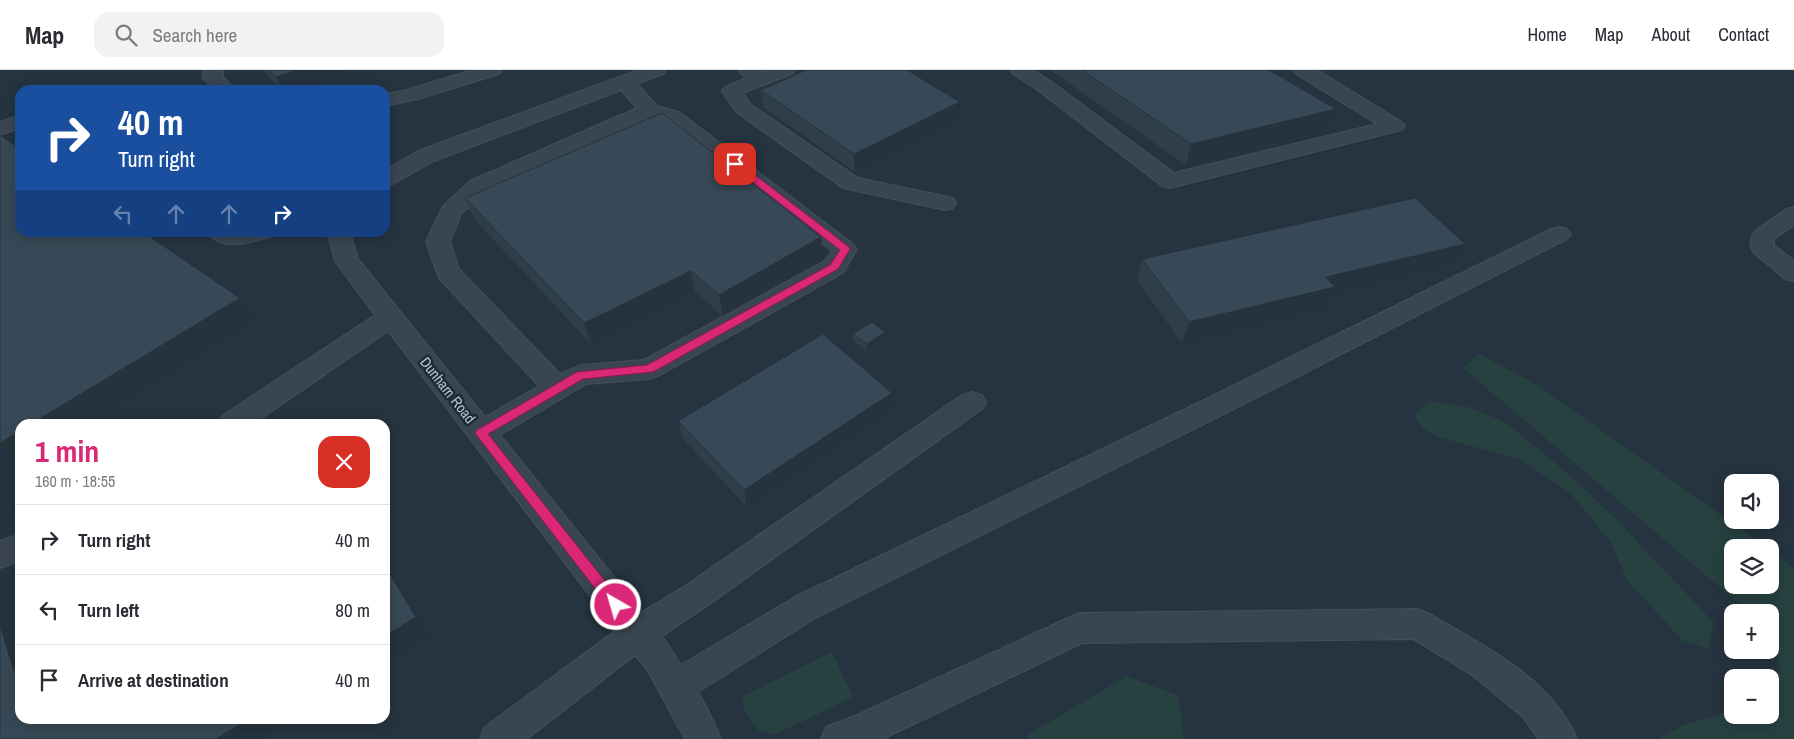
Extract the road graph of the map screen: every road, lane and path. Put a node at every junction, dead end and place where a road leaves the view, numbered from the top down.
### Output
1 (213, 70) edge
2 (492, 70) edge
3 (656, 70) edge
4 (785, 70) edge
5 (1020, 70) edge
6 (1303, 70) edge
7 (754, 75) edge
8 (624, 82) junction
9 (220, 85) edge
10 (390, 99) edge
11 (650, 110) junction
12 (15, 123) edge
13 (0, 129) edge
14 (390, 176) edge
15 (945, 203) dead end
16 (1794, 214) edge
17 (1559, 234) dead end
18 (340, 237) edge
19 (1794, 273) edge
20 (391, 318) junction
21 (557, 388) junction
22 (972, 402) dead end
23 (239, 419) edge
24 (481, 433) junction
25 (15, 549) edge
26 (0, 555) edge
27 (638, 633) junction
28 (676, 687) junction
29 (498, 739) edge
30 (703, 739) edge
31 (839, 739) edge
32 (1559, 739) edge

1 - 9 street
2 - 10 street
3 - 8 street
4 - 7 street
5 - 6 street
7 - 15 street
8 - 11 street
8 - 14 street
11 - 21 street
11 - 21 street
12 - 13 street
16 - 19 street
17 - 28 street
18 - 20 street, Dunham Road
20 - 23 street
20 - 24 street, Dunham Road
21 - 24 street
22 - 27 street
24 - 27 street, Dunham Road
25 - 26 street
27 - 28 street, Dunham Road
27 - 29 street
28 - 30 street, Dunham Road
31 - 32 street

